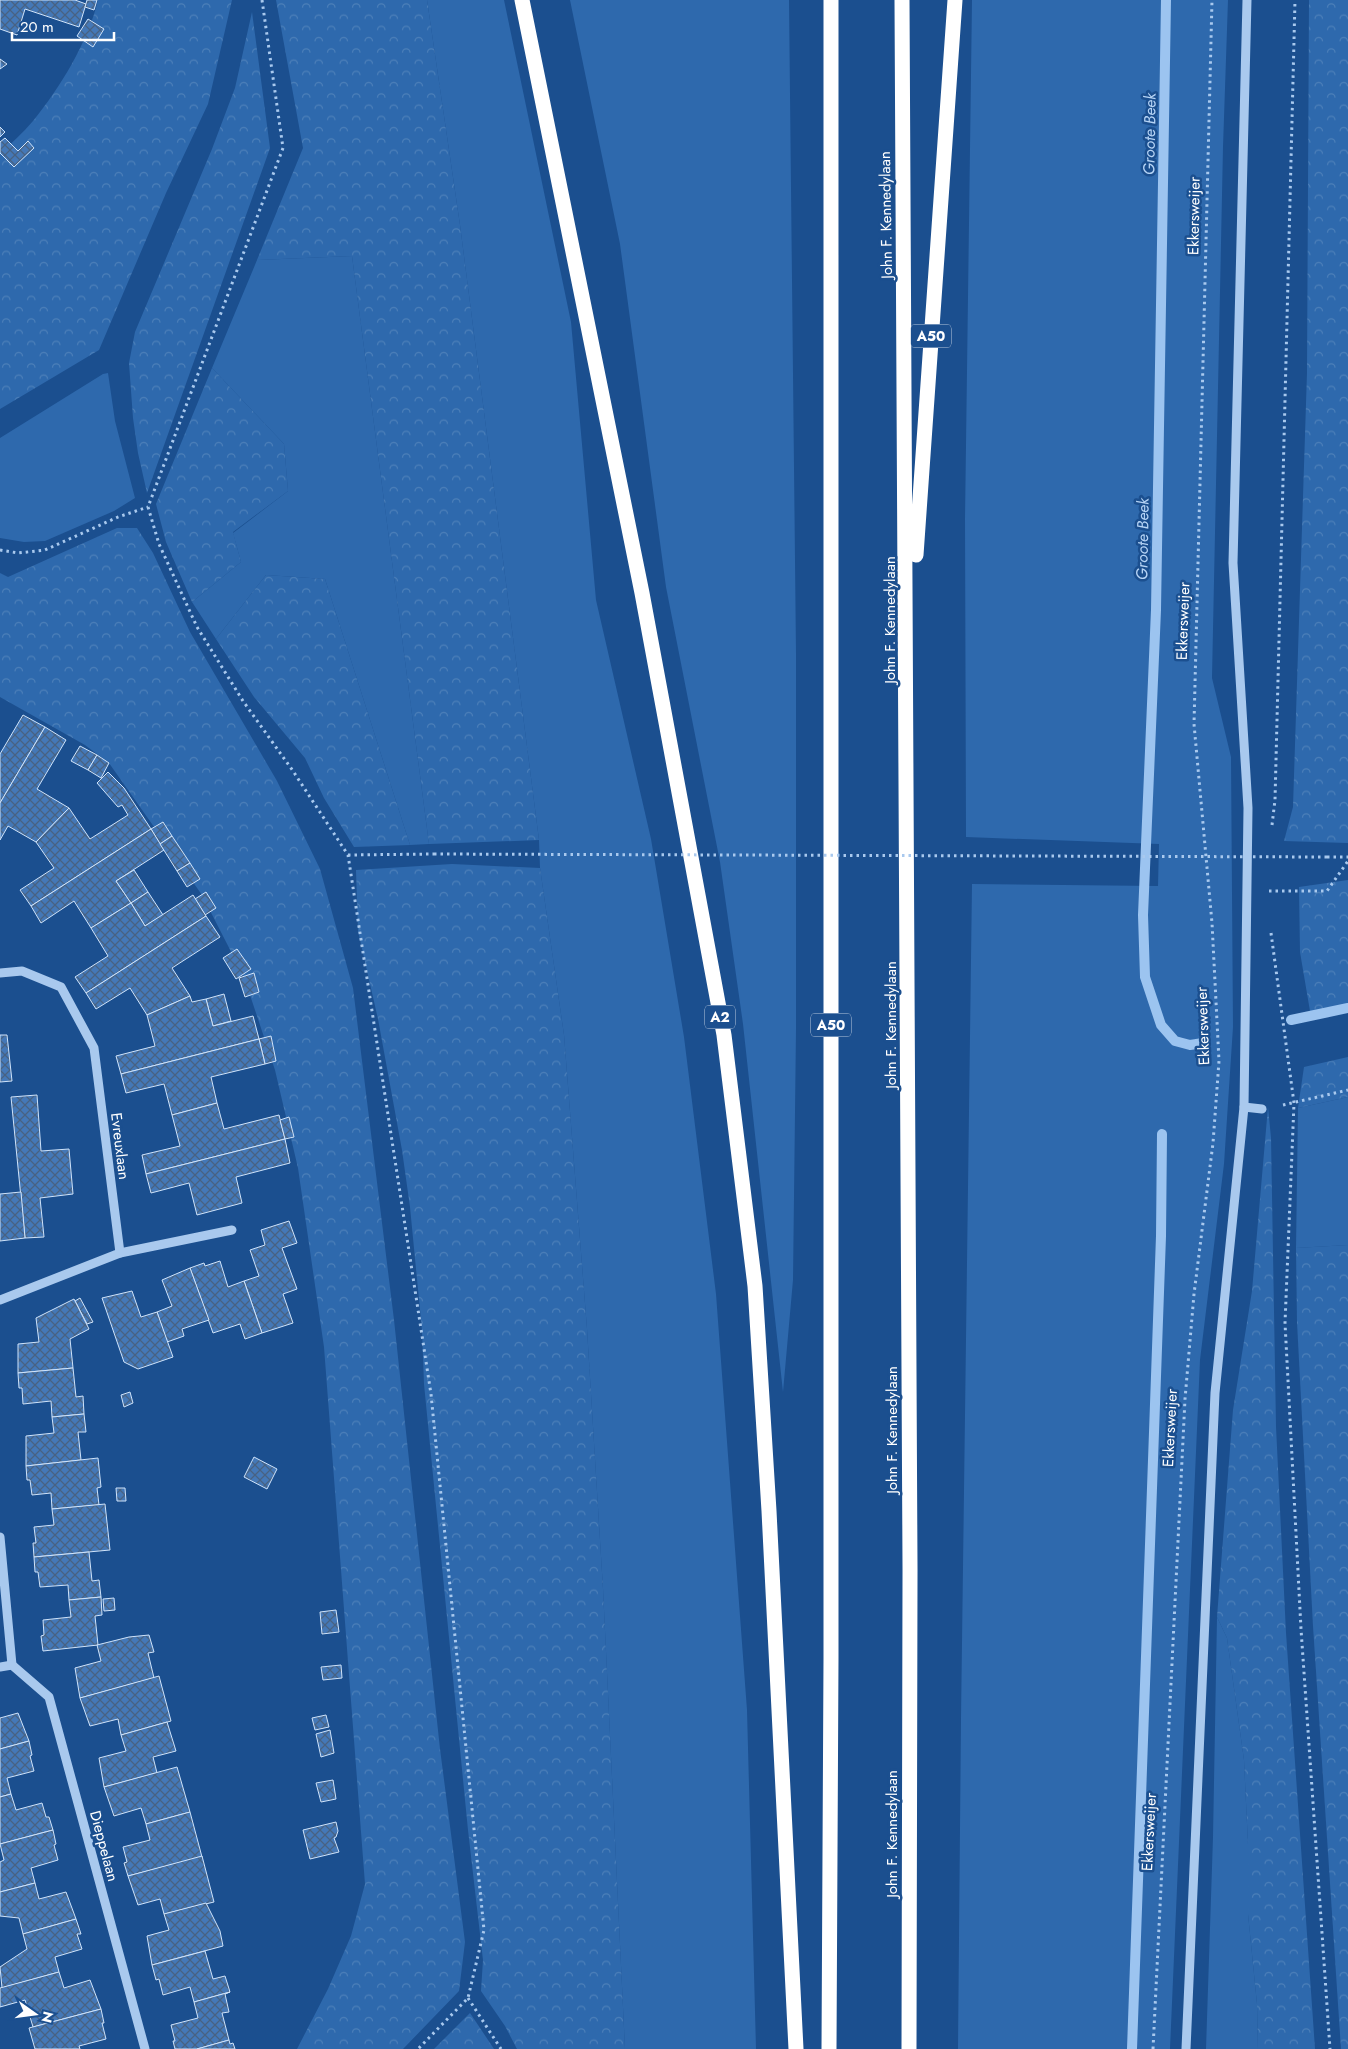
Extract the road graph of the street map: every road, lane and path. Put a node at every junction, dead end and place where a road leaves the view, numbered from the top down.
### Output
1 (262, 0) edge
2 (522, 0) edge
3 (831, 0) edge
4 (902, 0) edge
5 (955, 0) edge
6 (1212, 0) edge
7 (1246, 0) edge
8 (1295, 0) edge
9 (148, 507) junction
10 (0, 550) edge
11 (907, 671) junction
12 (1272, 827) dead end
13 (1269, 854) dead end
14 (348, 855) junction
15 (1348, 857) edge
16 (1348, 862) edge
17 (1268, 864) dead end
18 (1265, 891) dead end
19 (1270, 930) dead end
20 (0, 973) edge
21 (1348, 1090) edge
22 (1294, 1103) junction
23 (1244, 1107) junction
24 (1262, 1109) dead end
25 (232, 1230) dead end
26 (120, 1253) junction
27 (0, 1300) edge
28 (0, 1537) edge
29 (12, 1665) junction
30 (0, 1667) edge
31 (468, 1998) junction
32 (145, 2049) edge
33 (418, 2049) edge
34 (501, 2049) edge
35 (796, 2049) edge
36 (829, 2049) edge
37 (909, 2049) edge
38 (1153, 2049) edge
39 (1186, 2049) edge
40 (1330, 2049) edge

1 - 9 path
2 - 35 highway, A2
3 - 36 highway, A50
4 - 11 highway, John F. Kennedylaan / A50
5 - 11 highway, A50
6 - 38 path, Ekkersweijer
7 - 23 street
8 - 12 path
9 - 10 path
9 - 14 path
11 - 37 highway, John F. Kennedylaan / A50
13 - 17 path
14 - 15 path, bridge
14 - 31 path
16 - 18 path
19 - 22 path
20 - 26 street, Evreuxlaan
21 - 22 path
22 - 40 path
23 - 24 street
23 - 39 street
25 - 26 street
26 - 27 street
28 - 29 street
29 - 30 street
29 - 32 street, Dieppelaan
31 - 33 path
31 - 34 path

